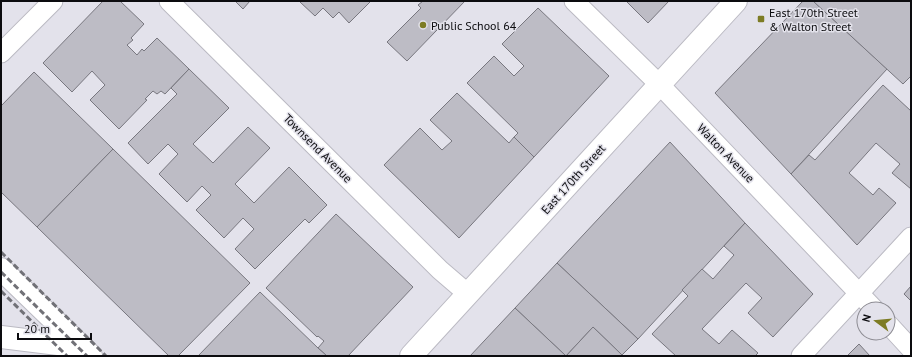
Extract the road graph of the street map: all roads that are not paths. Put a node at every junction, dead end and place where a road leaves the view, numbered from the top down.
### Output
1 (53, 1) edge
2 (169, 1) edge
3 (574, 1) edge
4 (736, 1) edge
5 (1, 53) edge
6 (660, 85) junction
7 (911, 237) edge
8 (1, 269) edge
9 (859, 293) junction
10 (468, 294) junction
11 (866, 301) edge
12 (896, 333) edge
13 (1, 337) edge
14 (911, 349) edge
15 (81, 353) edge
16 (411, 356) edge
17 (801, 356) edge

1 - 5 street
2 - 10 street, Townsend Avenue
3 - 6 street, Walton Avenue
4 - 6 street, East 170th Street
6 - 9 street, Walton Avenue
6 - 10 street, East 170th Street
7 - 9 street
8 - 15 street
9 - 11 street, Walton Avenue
9 - 17 street
10 - 16 street, East 170th Street
12 - 14 street
13 - 15 street

